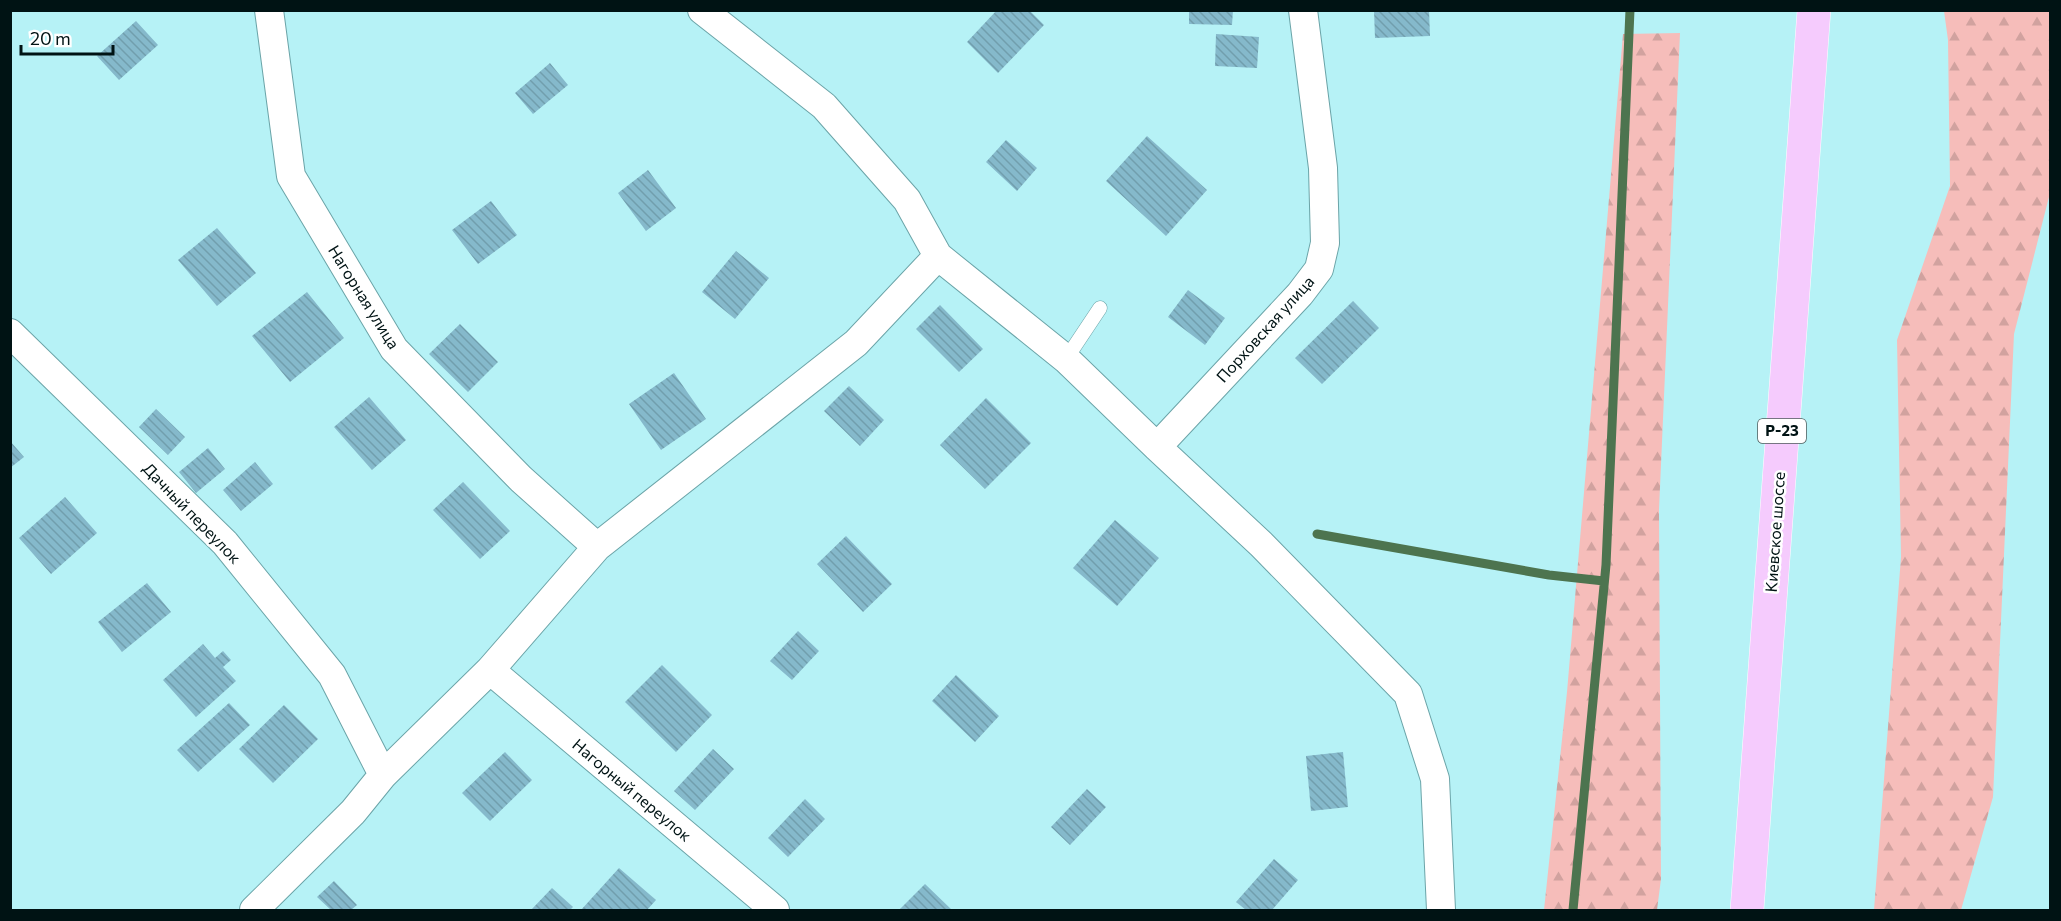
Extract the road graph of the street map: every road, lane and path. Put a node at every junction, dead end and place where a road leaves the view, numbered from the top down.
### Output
1 (269, 10) edge
2 (702, 10) edge
3 (1303, 10) edge
4 (1814, 10) edge
5 (938, 256) junction
6 (1100, 308) dead end
7 (10, 333) edge
8 (1066, 359) junction
9 (1156, 447) junction
10 (597, 547) junction
11 (490, 670) junction
12 (383, 775) junction
13 (254, 910) edge
14 (775, 910) edge
15 (1441, 910) edge
16 (1747, 910) edge

1 - 10 street, Нагорная улица
2 - 5 street
3 - 9 street, Порховская улица
4 - 16 main road, Киевское шоссе / Р-23
5 - 8 street
5 - 10 street
6 - 8 lane
7 - 12 street, Дачный переулок
8 - 9 street
9 - 15 street
10 - 11 street
11 - 12 street
11 - 14 street, Нагорный переулок
12 - 13 street

